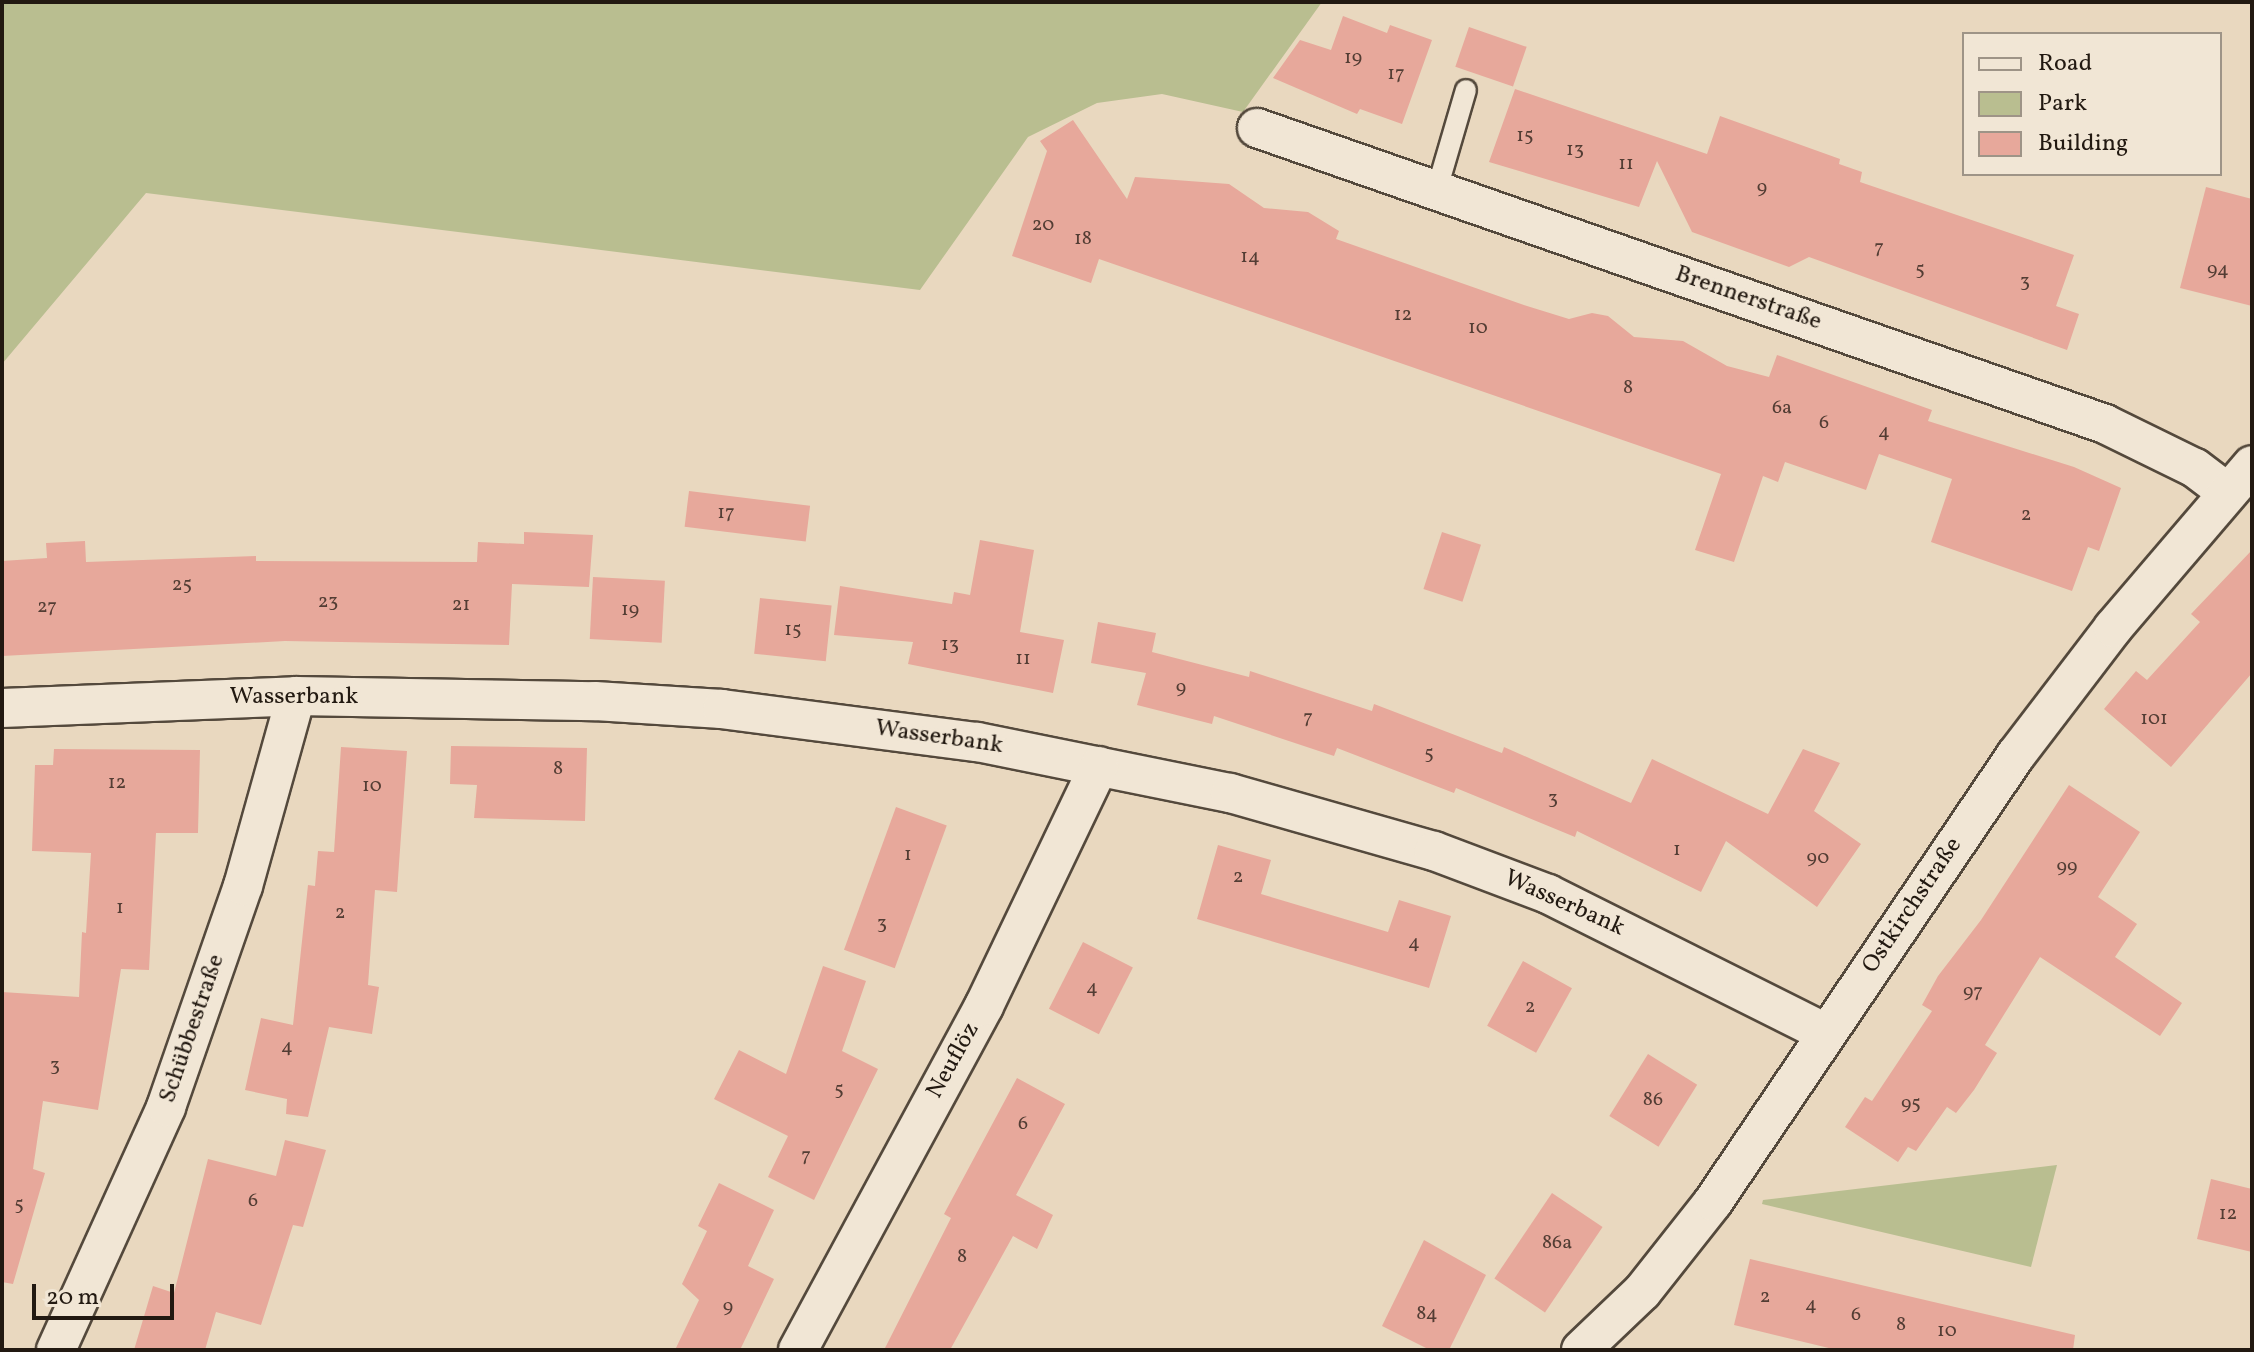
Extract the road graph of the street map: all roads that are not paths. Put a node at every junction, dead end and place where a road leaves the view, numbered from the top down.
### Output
1 (1466, 90) dead end
2 (1257, 128) dead end
3 (1437, 189) junction
4 (2240, 479) edge
5 (296, 696) junction
6 (2, 708) edge
7 (1099, 766) junction
8 (1825, 1033) junction
9 (56, 1350) edge
10 (798, 1350) edge
11 (1581, 1350) edge

1 - 3 lane
2 - 3 street, Brennerstraße
3 - 4 street, Brennerstraße
4 - 8 street, Ostkirchstraße
5 - 6 street, Wasserbank
5 - 7 street, Wasserbank
5 - 9 street, Schübbestraße
7 - 8 street, Wasserbank
7 - 10 street, Neuflöz
8 - 11 street, Ostkirchstraße

